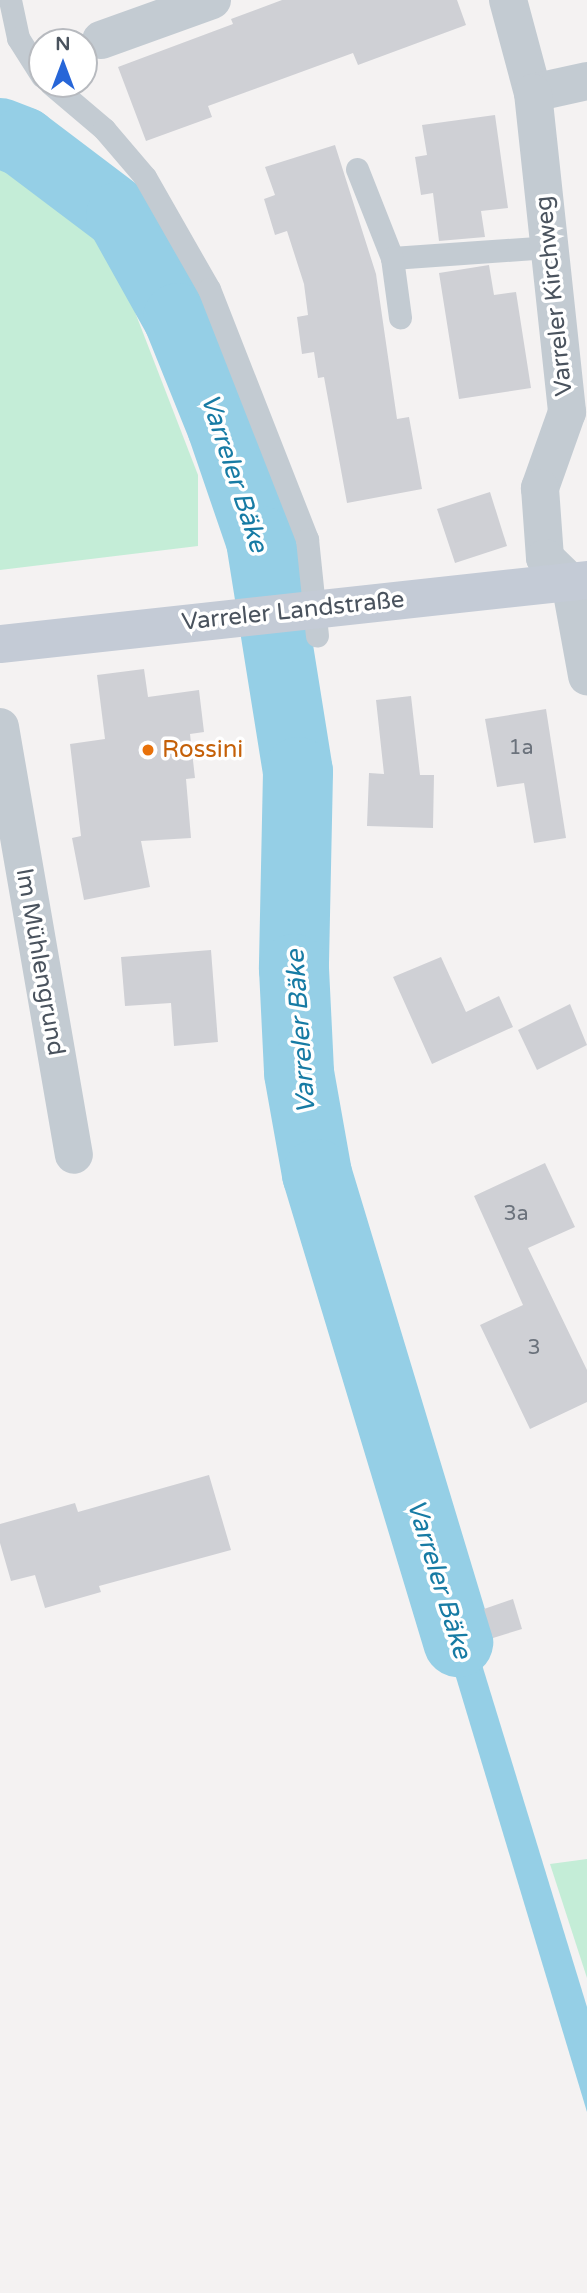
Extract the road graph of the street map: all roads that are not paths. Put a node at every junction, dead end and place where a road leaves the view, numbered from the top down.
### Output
1 (10, 0) edge
2 (212, 0) edge
3 (508, 0) edge
4 (101, 40) dead end
5 (28, 54) edge
6 (587, 81) edge
7 (533, 93) junction
8 (67, 98) edge
9 (357, 169) dead end
10 (548, 247) junction
11 (392, 258) junction
12 (400, 317) dead end
13 (579, 581) edge
14 (316, 621) junction
15 (0, 644) edge
16 (587, 676) edge
17 (0, 727) edge
18 (74, 1155) dead end

1 - 5 lane
2 - 4 street
3 - 7 street, Varreler Kirchweg
6 - 7 street
7 - 10 street, Varreler Kirchweg
8 - 14 lane
9 - 11 lane
10 - 11 lane
10 - 13 street, Varreler Kirchweg
11 - 12 lane
13 - 14 main road, Varreler Landstraße
13 - 16 street
14 - 15 main road, Varreler Landstraße
17 - 18 street, Im Mühlengrund

